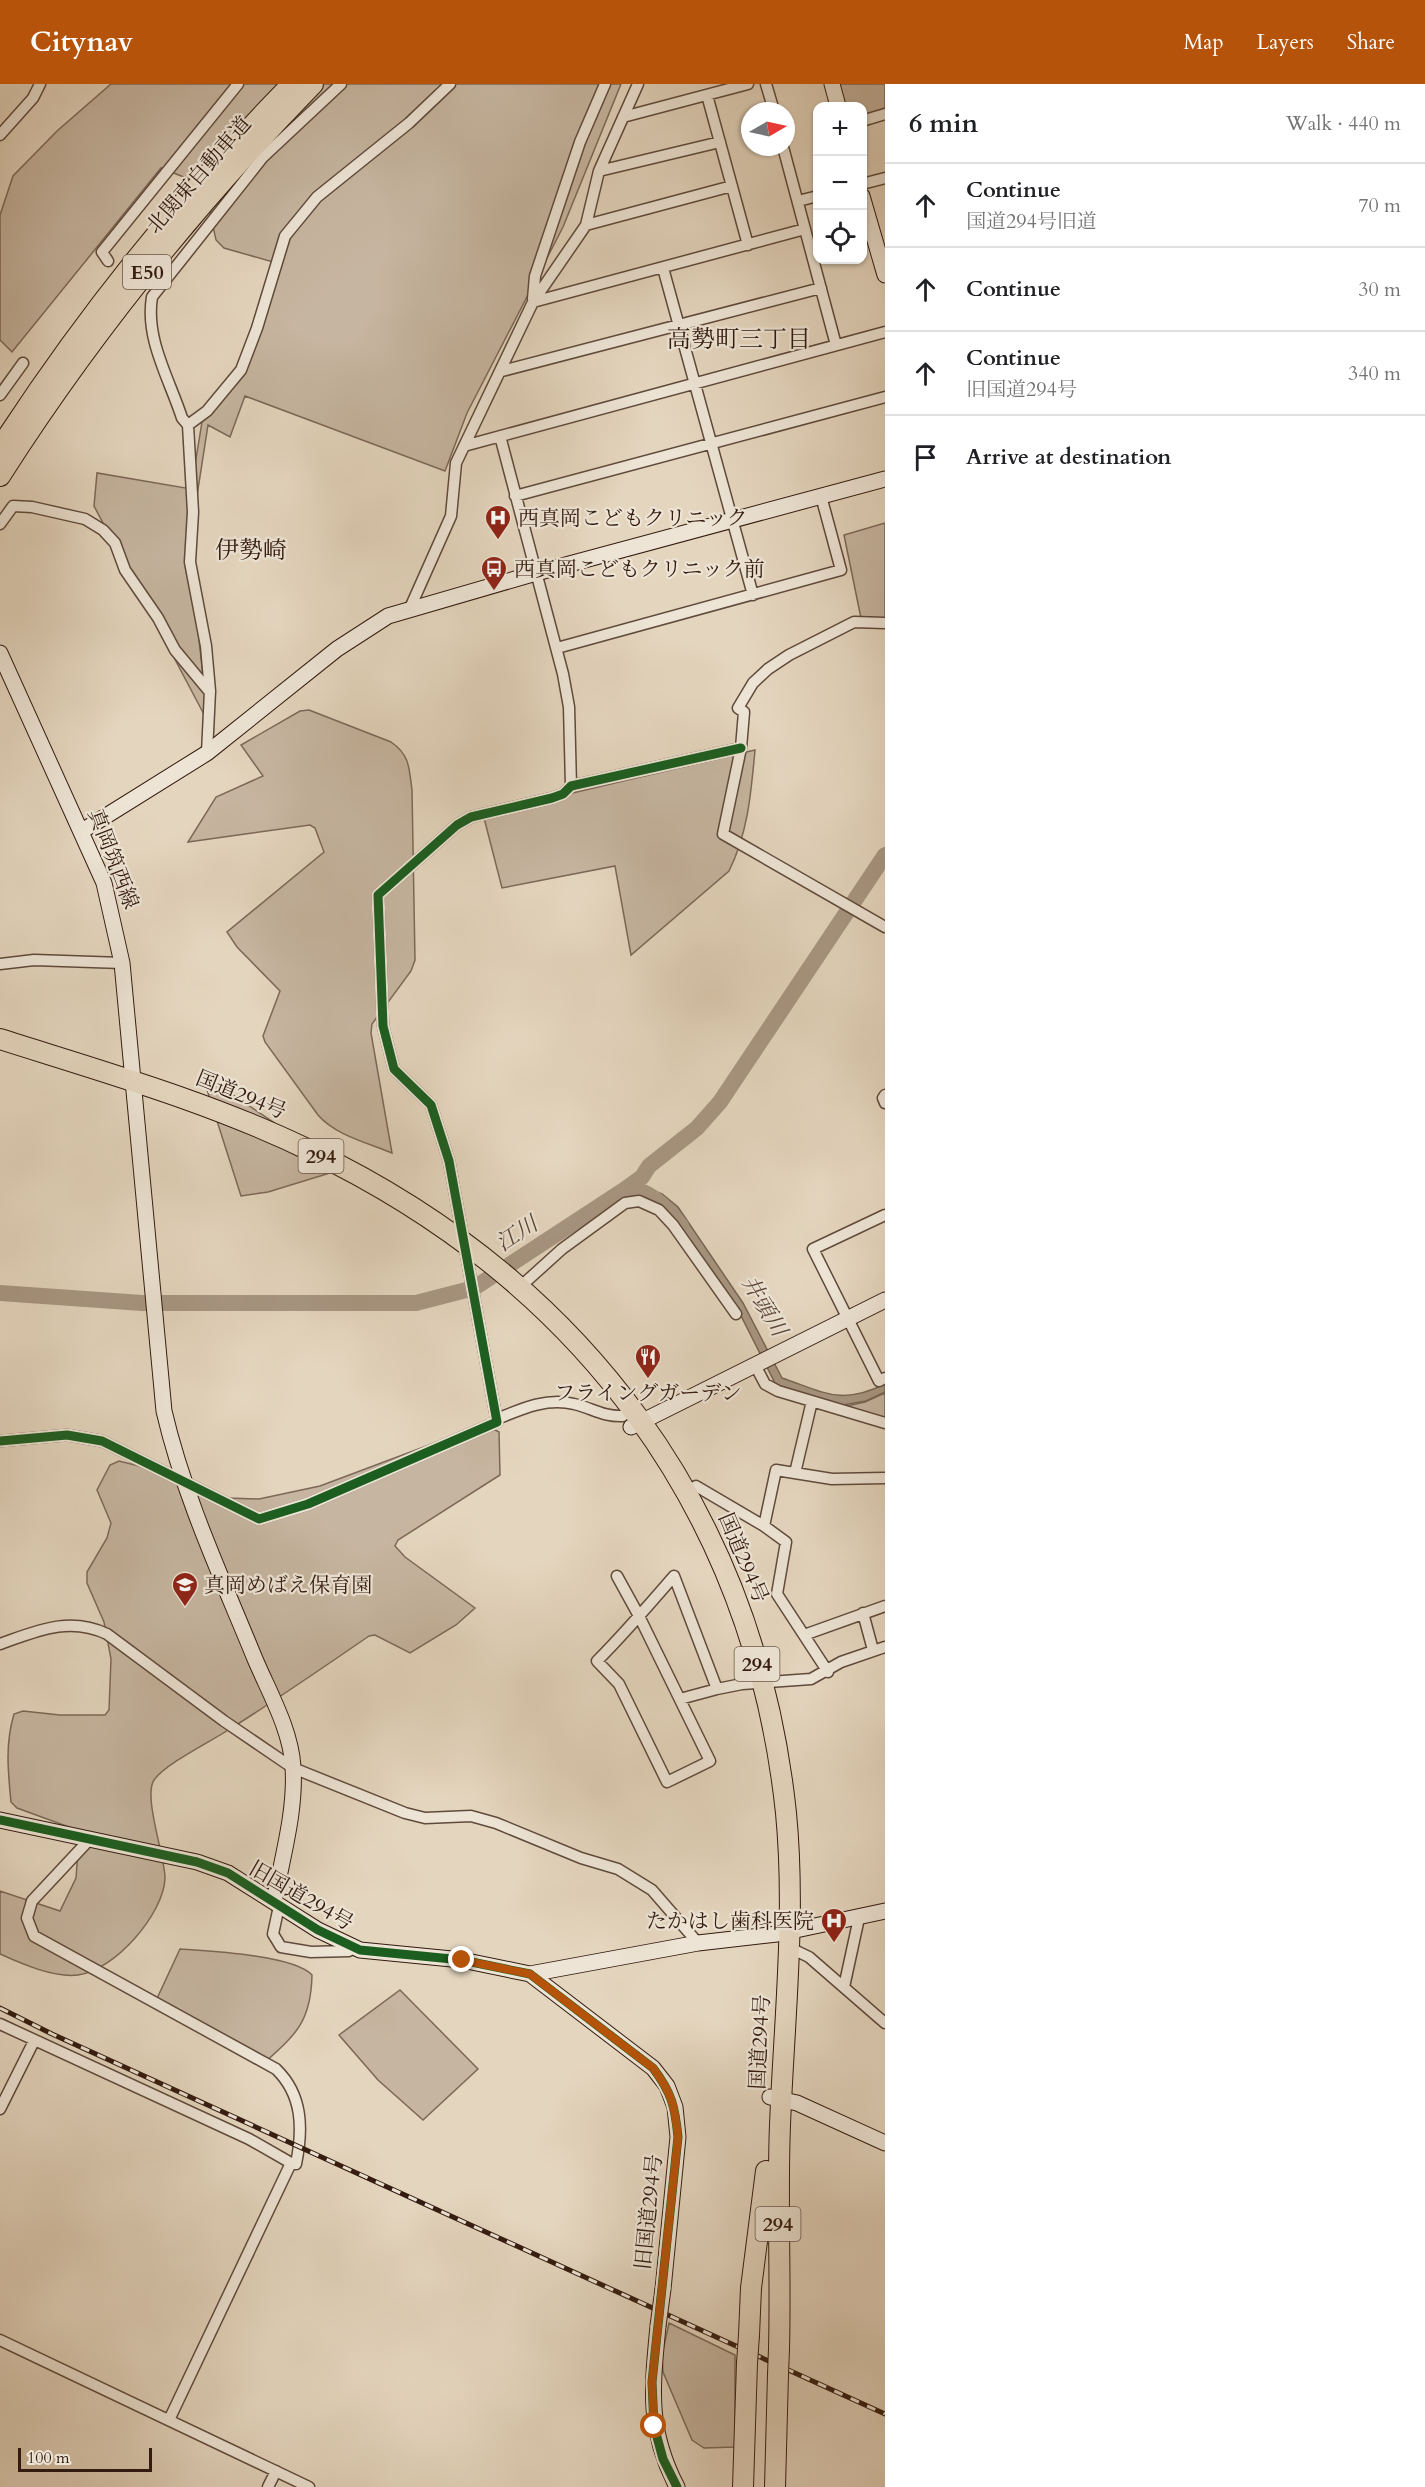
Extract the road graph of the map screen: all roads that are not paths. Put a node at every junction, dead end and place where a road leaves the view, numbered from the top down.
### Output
1 (40, 84) edge
2 (238, 84) edge
3 (292, 84) edge
4 (313, 84) edge
5 (342, 84) edge
6 (450, 84) edge
7 (605, 84) edge
8 (638, 84) edge
9 (748, 84) edge
10 (766, 84) edge
11 (832, 84) edge
12 (706, 95) junction
13 (771, 102) edge
14 (837, 102) edge
15 (885, 114) edge
16 (623, 117) junction
17 (867, 119) edge
18 (0, 135) edge
19 (720, 142) junction
20 (786, 156) edge
21 (598, 171) junction
22 (885, 178) edge
23 (867, 183) edge
24 (732, 186) junction
25 (813, 197) edge
26 (798, 201) junction
27 (867, 209) edge
28 (586, 225) junction
29 (805, 229) junction
30 (881, 244) edge
31 (748, 245) junction
32 (108, 261) dead end
33 (663, 268) junction
34 (885, 275) edge
35 (141, 287) dead end
36 (821, 288) junction
37 (152, 297) junction
38 (533, 302) junction
39 (679, 324) junction
40 (885, 332) edge
41 (836, 345) junction
42 (23, 363) dead end
43 (502, 371) junction
44 (695, 383) junction
45 (0, 395) edge
46 (885, 397) edge
47 (188, 425) junction
48 (500, 436) junction
49 (711, 443) junction
50 (464, 446) junction
51 (0, 448) edge
52 (0, 476) edge
53 (885, 479) edge
54 (515, 496) junction
55 (821, 496) junction
56 (732, 519) junction
57 (0, 524) edge
58 (536, 573) junction
59 (753, 595) junction
60 (410, 608) junction
61 (885, 623) edge
62 (557, 648) junction
63 (0, 653) edge
64 (210, 692) junction
65 (741, 748) junction
66 (207, 753) junction
67 (571, 786) junction
68 (82, 831) junction
69 (885, 927) edge
70 (123, 963) junction
71 (0, 964) edge
72 (0, 1039) edge
73 (0, 1050) edge
74 (133, 1087) junction
75 (885, 1095) edge
76 (885, 1103) edge
77 (885, 1215) edge
78 (464, 1248) junction
79 (482, 1271) junction
80 (514, 1286) junction
81 (885, 1300) edge
82 (736, 1314) dead end
83 (847, 1318) junction
84 (757, 1364) junction
85 (885, 1378) edge
86 (812, 1401) junction
87 (497, 1419) junction
88 (632, 1422) junction
89 (885, 1423) edge
90 (0, 1442) edge
91 (795, 1473) junction
92 (885, 1478) edge
93 (183, 1481) junction
94 (687, 1491) junction
95 (764, 1526) junction
96 (617, 1576) dead end
97 (885, 1606) edge
98 (862, 1613) junction
99 (639, 1616) junction
100 (804, 1635) junction
101 (0, 1644) edge
102 (885, 1647) edge
103 (873, 1650) junction
104 (828, 1672) junction
105 (758, 1683) junction
106 (717, 1689) junction
107 (680, 1699) junction
108 (293, 1768) junction
109 (0, 1820) edge
110 (89, 1840) junction
111 (277, 1904) junction
112 (885, 1911) edge
113 (859, 1918) junction
114 (784, 1938) junction
115 (698, 1943) junction
116 (352, 1946) junction
117 (530, 1974) junction
118 (844, 1988) junction
119 (885, 2023) edge
120 (0, 2024) edge
121 (34, 2041) junction
122 (776, 2098) junction
123 (0, 2109) edge
124 (885, 2143) edge
125 (296, 2164) dead end
126 (0, 2340) edge
127 (169, 2420) junction
128 (276, 2471) junction
129 (268, 2487) edge
130 (309, 2487) edge
131 (677, 2487) edge
132 (743, 2487) edge
133 (775, 2487) edge

1 - 18 street
2 - 32 street
3 - 51 highway, 北関東自動車道 / E50
4 - 52 highway, 北関東自動車道 / E50
5 - 37 street
6 - 47 street
7 - 38 street
8 - 16 street
9 - 12 street
10 - 13 street
11 - 14 street
12 - 16 street
12 - 19 street
15 - 17 street
16 - 21 street
19 - 21 street
19 - 24 street
20 - 26 street
21 - 28 street
22 - 23 street
24 - 28 street
24 - 31 street
25 - 26 street
26 - 29 street
27 - 30 street
28 - 38 street
29 - 31 street
29 - 36 street
30 - 34 street
31 - 33 street
33 - 38 street
33 - 39 street
35 - 37 street
36 - 39 street
36 - 41 street
37 - 47 street
38 - 43 street
39 - 43 street
39 - 44 street
40 - 41 street
41 - 44 street
42 - 45 street
43 - 50 street
44 - 48 street
44 - 49 street
46 - 49 street
47 - 64 street
48 - 50 street
48 - 54 street
49 - 54 street
49 - 56 street
50 - 60 street
53 - 55 street
54 - 58 street
55 - 56 street
55 - 59 street
56 - 58 street
56 - 59 street
57 - 64 street
58 - 60 street
58 - 62 street
59 - 62 street
60 - 66 street
61 - 65 street
62 - 67 street
63 - 68 street, 真岡筑西線
64 - 66 street
65 - 67 street
65 - 69 street
66 - 68 street
67 - 78 street
68 - 70 street, 真岡筑西線
70 - 71 street
70 - 74 street, 真岡筑西線
72 - 74 highway, 国道294号 / 294
73 - 74 highway, 国道294号 / 294
74 - 78 highway, 国道294号 / 294
74 - 93 street, 真岡筑西線
75 - 76 street
77 - 83 street
78 - 79 highway, 国道294号 / 294
78 - 79 street
79 - 80 highway, 国道294号 / 294
79 - 87 street
80 - 82 street
80 - 88 highway, 国道294号 / 294
81 - 83 street
83 - 84 street
83 - 85 street
84 - 86 street
84 - 88 street
86 - 89 street
86 - 91 street
87 - 88 street
87 - 93 street
88 - 94 highway, 国道294号 / 294
88 - 105 highway, 国道294号 / 294
90 - 93 street
91 - 92 street
91 - 95 street
93 - 108 street, 真岡筑西線
94 - 95 street
94 - 105 highway, 国道294号 / 294
95 - 100 street
96 - 99 street
97 - 98 street
98 - 100 street
98 - 103 street
99 - 106 street
99 - 107 street
99 - 107 street
100 - 104 street
101 - 108 street
102 - 103 street
103 - 104 street
104 - 105 street
105 - 106 street
105 - 114 highway, 国道294号 / 294
106 - 107 street
108 - 111 street, 真岡筑西線
108 - 115 street
109 - 110 street, 旧国道294号
110 - 111 street, 旧国道294号
110 - 125 street
111 - 116 street, 旧国道294号
111 - 116 street
112 - 113 street
113 - 114 street
113 - 118 street
114 - 115 street
114 - 118 street
114 - 122 highway, 国道294号 / 294
115 - 117 street
116 - 117 street, 旧国道294号
117 - 131 street, 旧国道294号, bridge
118 - 119 street
120 - 121 street
121 - 123 street
121 - 127 street
122 - 124 street
122 - 132 highway, 国道294号 / 294, bridge
122 - 133 highway, 国道294号 / 294, bridge
126 - 127 street
127 - 128 street
128 - 129 street
128 - 130 street

